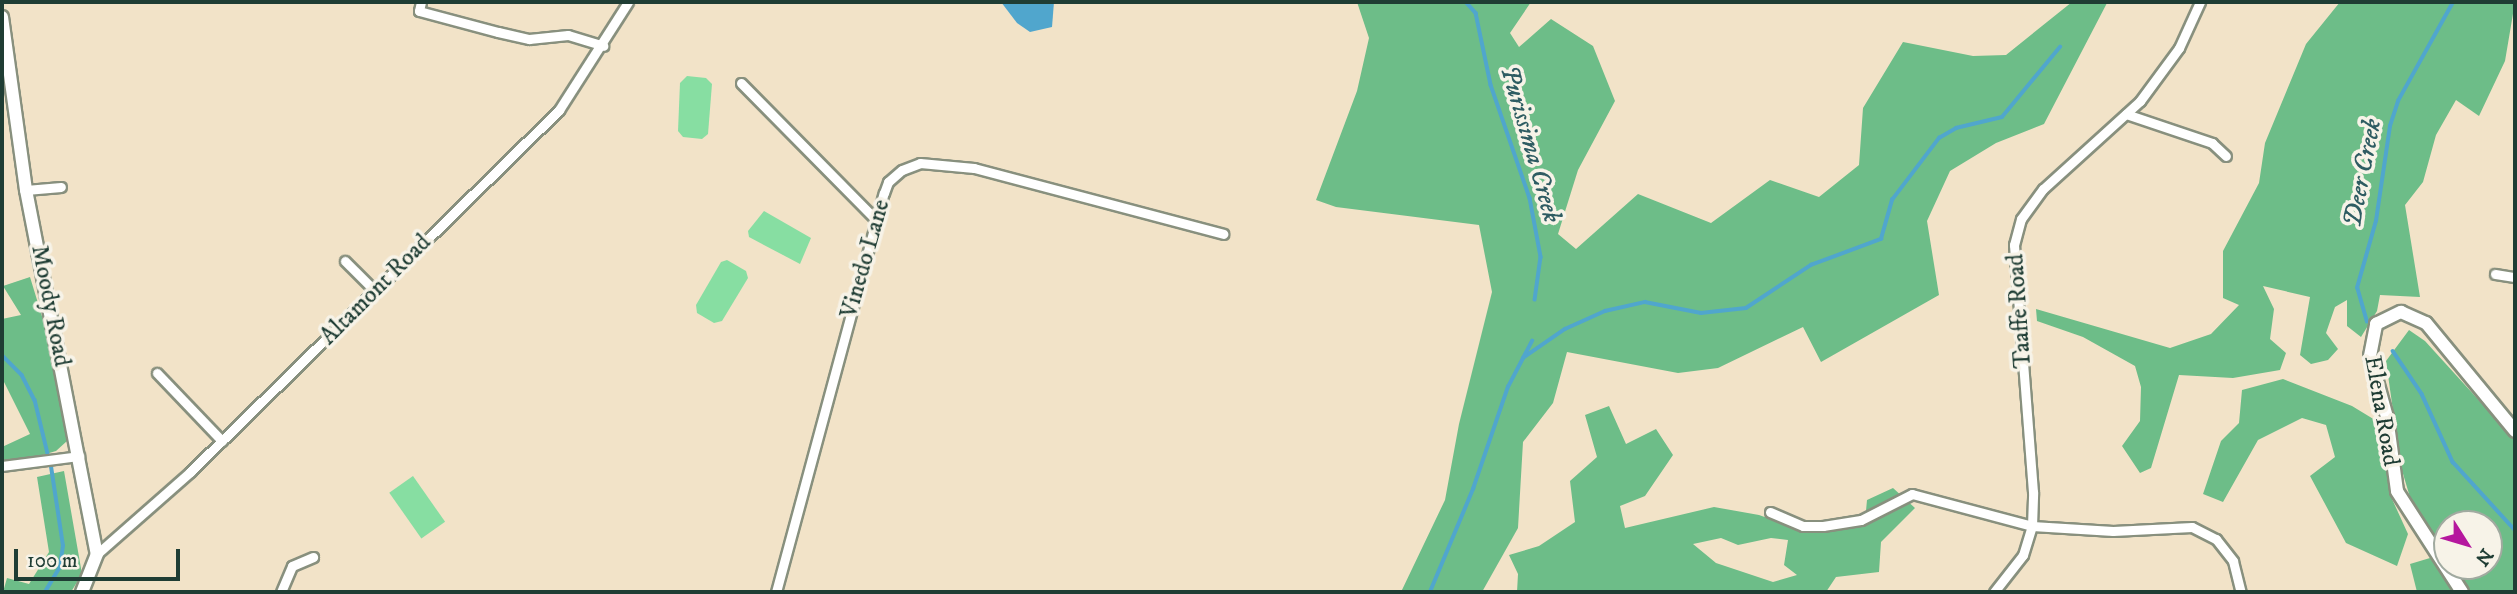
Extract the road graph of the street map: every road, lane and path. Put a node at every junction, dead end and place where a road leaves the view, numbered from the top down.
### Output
1 (421, 2) edge
2 (628, 2) edge
3 (2200, 2) edge
4 (2, 20) edge
5 (603, 46) junction
6 (741, 83) dead end
7 (2126, 114) junction
8 (2226, 156) dead end
9 (61, 187) dead end
10 (26, 190) junction
11 (876, 220) junction
12 (1223, 234) dead end
13 (345, 261) dead end
14 (2495, 274) dead end
15 (2515, 277) edge
16 (374, 290) junction
17 (157, 373) dead end
18 (2515, 431) edge
19 (222, 441) junction
20 (79, 456) junction
21 (2, 466) edge
22 (1770, 512) dead end
23 (2032, 526) junction
24 (97, 554) junction
25 (313, 557) dead end
26 (82, 592) edge
27 (281, 592) edge
28 (776, 592) edge
29 (1994, 592) edge
30 (2241, 592) edge
31 (2462, 592) edge

1 - 5 street
2 - 5 street, Altamont Road
3 - 7 street, Taaffe Road
4 - 10 street, Moody Road
5 - 16 street, Altamont Road
6 - 11 street
7 - 8 street
7 - 23 street, Taaffe Road
9 - 10 street
10 - 20 street, Moody Road
11 - 12 street, Vinedo Lane
11 - 28 street, Vinedo Lane
13 - 16 street
14 - 15 street
16 - 19 street, Altamont Road
17 - 19 street
18 - 31 street, Elena Road
19 - 24 street, Altamont Road
20 - 21 street
20 - 24 street, Moody Road
22 - 23 street
23 - 29 street, Taaffe Road
23 - 30 street
24 - 26 street
25 - 27 street

